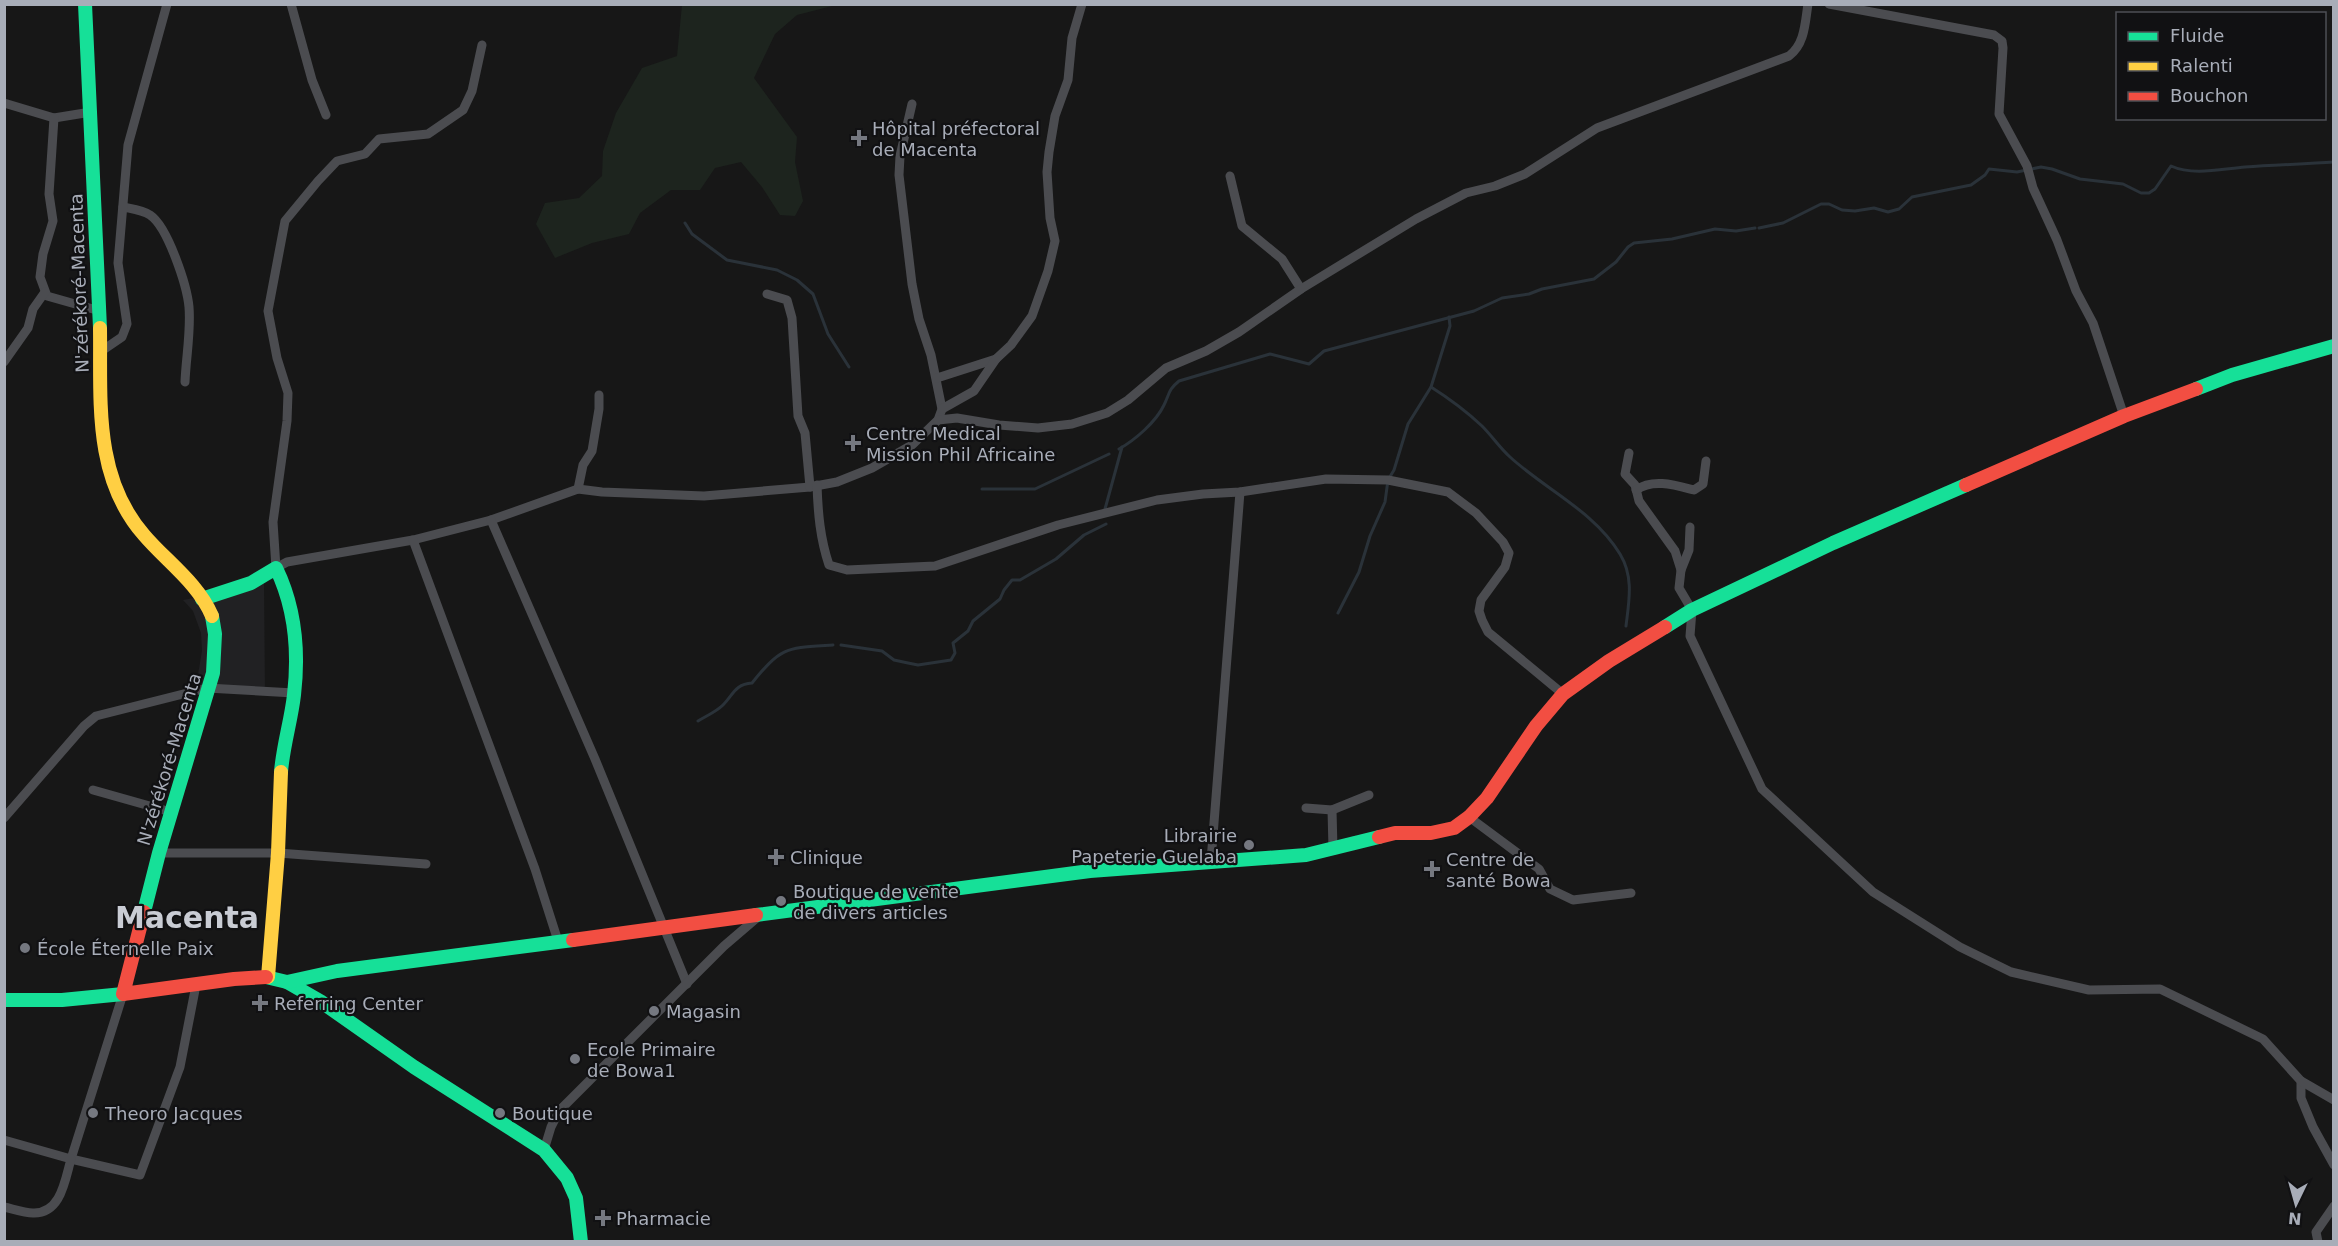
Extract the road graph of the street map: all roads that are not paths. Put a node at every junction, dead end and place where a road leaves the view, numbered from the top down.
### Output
1 (85, 4) edge
2 (167, 4) edge
3 (291, 4) edge
4 (1808, 4) edge
5 (1829, 4) edge
6 (1082, 5) edge
7 (482, 45) dead end
8 (4, 103) edge
9 (912, 104) dead end
10 (91, 112) junction
11 (326, 115) dead end
12 (54, 118) junction
13 (1230, 176) dead end
14 (123, 207) junction
15 (1301, 289) junction
16 (45, 292) junction
17 (767, 294) dead end
18 (100, 312) junction
19 (2334, 345) edge
20 (100, 352) junction
21 (996, 358) junction
22 (4, 362) edge
23 (937, 378) junction
24 (185, 382) dead end
25 (599, 395) dead end
26 (942, 409) junction
27 (2124, 416) junction
28 (938, 420) junction
29 (1629, 453) dead end
30 (1706, 461) dead end
31 (814, 486) junction
32 (578, 489) junction
33 (1636, 490) junction
34 (1240, 492) junction
35 (491, 520) junction
36 (1690, 527) dead end
37 (413, 540) junction
38 (276, 568) junction
39 (1681, 570) junction
40 (202, 598) junction
41 (1692, 610) junction
42 (207, 688) junction
43 (294, 693) junction
44 (1563, 694) junction
45 (93, 790) dead end
46 (1369, 795) dead end
47 (1306, 808) dead end
48 (1332, 810) junction
49 (171, 812) junction
50 (1469, 817) junction
51 (4, 818) edge
52 (1333, 849) junction
53 (159, 853) junction
54 (278, 853) junction
55 (1211, 861) junction
56 (426, 864) dead end
57 (1631, 893) dead end
58 (759, 916) junction
59 (664, 927) junction
60 (558, 941) junction
61 (268, 977) junction
62 (286, 982) junction
63 (687, 984) junction
64 (196, 985) junction
65 (123, 994) junction
66 (4, 1000) edge
67 (2301, 1081) junction
68 (2334, 1100) edge
69 (4, 1140) edge
70 (544, 1150) junction
71 (71, 1159) junction
72 (2334, 1165) edge
73 (2334, 1206) edge
74 (4, 1207) edge
75 (581, 1242) edge
76 (2318, 1242) edge

1 - 10 main road, N'zérékoré-Macenta
2 - 14 street
3 - 11 street
4 - 15 street
5 - 27 street
6 - 21 street
7 - 38 street
8 - 12 street
9 - 23 street
10 - 12 street
10 - 18 main road, N'zérékoré-Macenta
12 - 16 street
13 - 15 street
14 - 20 street
14 - 24 street
15 - 28 street
16 - 18 street
16 - 22 street
17 - 31 street
18 - 20 main road, N'zérékoré-Macenta
19 - 27 main road
20 - 40 main road, N'zérékoré-Macenta
21 - 23 street
21 - 26 street
23 - 26 street
25 - 32 street
26 - 28 street
27 - 41 main road
28 - 31 street
29 - 33 street
30 - 33 street
31 - 32 street
31 - 34 street
32 - 35 street
33 - 39 street
34 - 44 street
34 - 55 street
35 - 37 street
35 - 59 street
36 - 39 street
37 - 38 street
37 - 60 street
38 - 40 main road
38 - 43 main road
39 - 41 street
40 - 42 main road, N'zérékoré-Macenta
41 - 44 main road
41 - 67 street
42 - 43 street
42 - 49 main road, N'zérékoré-Macenta
42 - 51 street
43 - 54 main road
44 - 50 main road
45 - 49 street
46 - 48 street
47 - 48 street
48 - 52 street
49 - 53 main road, N'zérékoré-Macenta
50 - 52 main road
50 - 57 street
52 - 55 main road
53 - 54 street
53 - 65 main road, N'zérékoré-Macenta
54 - 56 street
54 - 61 main road
55 - 58 main road
58 - 59 main road
58 - 63 street
59 - 60 main road
59 - 63 street
60 - 62 main road
61 - 62 main road
61 - 64 main road
62 - 70 main road
63 - 70 street
64 - 65 main road
64 - 71 street
65 - 66 main road
65 - 71 street
67 - 68 street
67 - 72 street
69 - 71 street
70 - 75 main road
71 - 74 street
73 - 76 street

